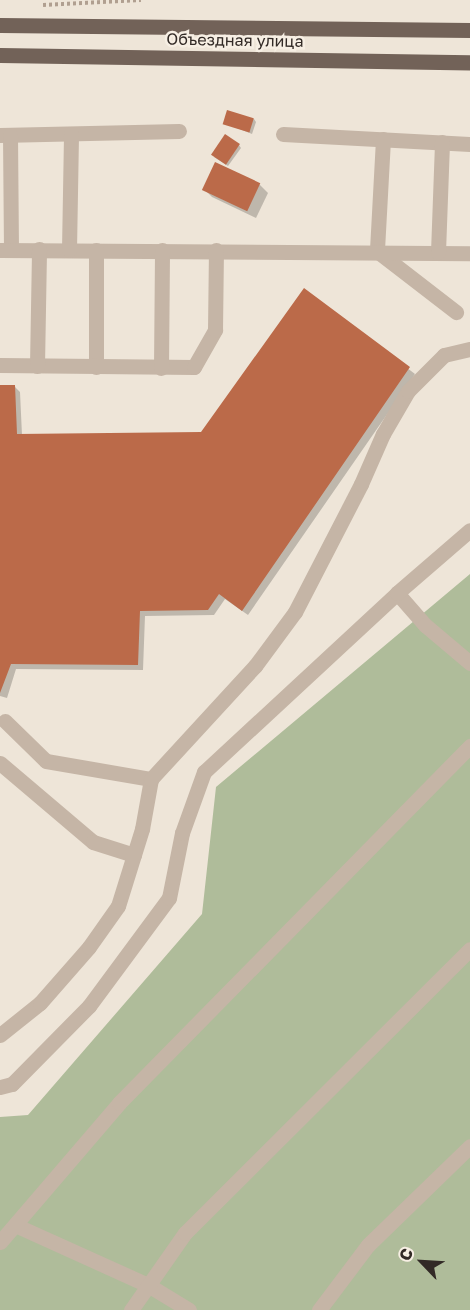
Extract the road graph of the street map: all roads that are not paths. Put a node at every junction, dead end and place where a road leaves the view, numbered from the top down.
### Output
1 (0, 25) edge
2 (470, 30) edge
3 (0, 55) edge
4 (470, 62) edge
5 (179, 131) dead end
6 (71, 134) junction
7 (283, 134) dead end
8 (5, 135) edge
9 (383, 139) junction
10 (442, 142) junction
11 (470, 144) edge
12 (39, 249) junction
13 (6, 250) edge
14 (69, 250) junction
15 (96, 250) junction
16 (162, 250) junction
17 (216, 250) junction
18 (377, 251) junction
19 (438, 252) junction
20 (470, 253) edge
21 (456, 312) dead end
22 (470, 350) edge
23 (0, 365) edge
24 (37, 366) junction
25 (96, 367) junction
26 (161, 368) junction
27 (470, 530) edge
28 (397, 593) junction
29 (470, 663) edge
30 (5, 721) dead end
31 (470, 746) edge
32 (0, 763) edge
33 (152, 779) junction
34 (134, 855) junction
35 (470, 949) edge
36 (0, 1035) edge
37 (0, 1087) edge
38 (470, 1146) edge
39 (15, 1225) junction
40 (0, 1242) edge
41 (148, 1285) junction
42 (131, 1310) edge
43 (189, 1310) edge
44 (319, 1310) edge

1 - 2 main road, Объездная улица
3 - 4 main road, Объездная улица
5 - 6 street
6 - 8 street
6 - 14 street
7 - 9 street
8 - 13 street
9 - 10 street
9 - 18 street
10 - 11 street
10 - 19 street
12 - 13 street
12 - 14 street
12 - 24 street
14 - 15 street
15 - 16 street
15 - 25 street
16 - 17 street
16 - 26 street
17 - 18 street
17 - 26 street
18 - 19 street
18 - 21 street
19 - 20 street
22 - 33 street
23 - 24 street
24 - 25 street
25 - 26 street
27 - 28 street
28 - 29 street
28 - 37 street
30 - 33 street
31 - 39 street
32 - 34 street
33 - 34 street
34 - 36 street
35 - 41 street
38 - 44 street
39 - 40 street
39 - 41 street
41 - 42 street
41 - 43 street

